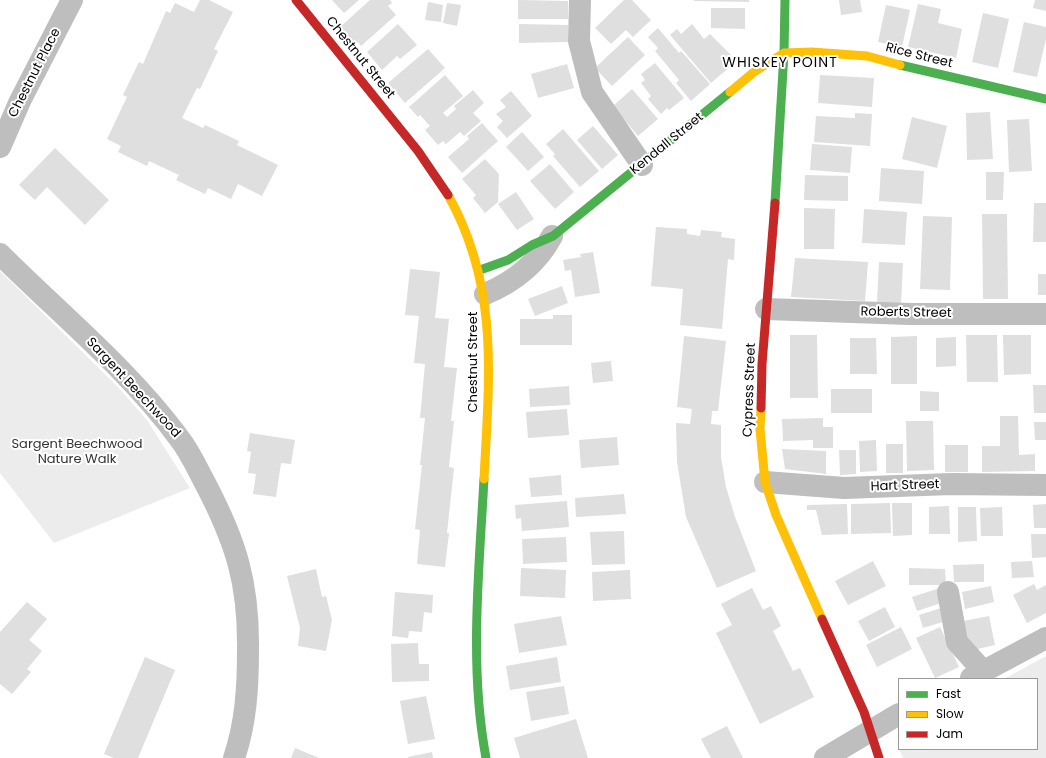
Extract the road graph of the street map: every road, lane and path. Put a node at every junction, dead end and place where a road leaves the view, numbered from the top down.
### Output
1 (72, 0) edge
2 (296, 0) edge
3 (580, 0) edge
4 (785, 0) edge
5 (784, 53) junction
6 (1046, 99) edge
7 (0, 147) edge
8 (642, 165) junction
9 (552, 236) junction
10 (0, 254) edge
11 (480, 270) junction
12 (485, 294) junction
13 (766, 309) junction
14 (1046, 314) edge
15 (765, 482) junction
16 (1046, 485) edge
17 (948, 592) dead end
18 (1046, 638) edge
19 (977, 675) edge
20 (898, 715) edge
21 (871, 730) junction
22 (234, 758) edge
23 (486, 758) edge
24 (825, 758) edge
25 (879, 758) edge

1 - 7 street, Chestnut Place
2 - 11 street, Chestnut Street
3 - 8 street
4 - 5 street, Cypress Street
5 - 6 street, Rice Street
5 - 8 street, Kendall Street
5 - 13 street, Cypress Street
8 - 9 street, Kendall Street
9 - 11 street, Kendall Street
9 - 12 street, Kendall Street
10 - 22 street, Sargent Beechwood
11 - 12 street, Chestnut Street
12 - 23 street, Chestnut Street
13 - 14 street, Roberts Street
13 - 15 street, Cypress Street
15 - 16 street, Hart Street
15 - 21 street, Cypress Street
17 - 19 street
18 - 19 street
20 - 21 street
21 - 24 street
21 - 25 street, Cypress Street

